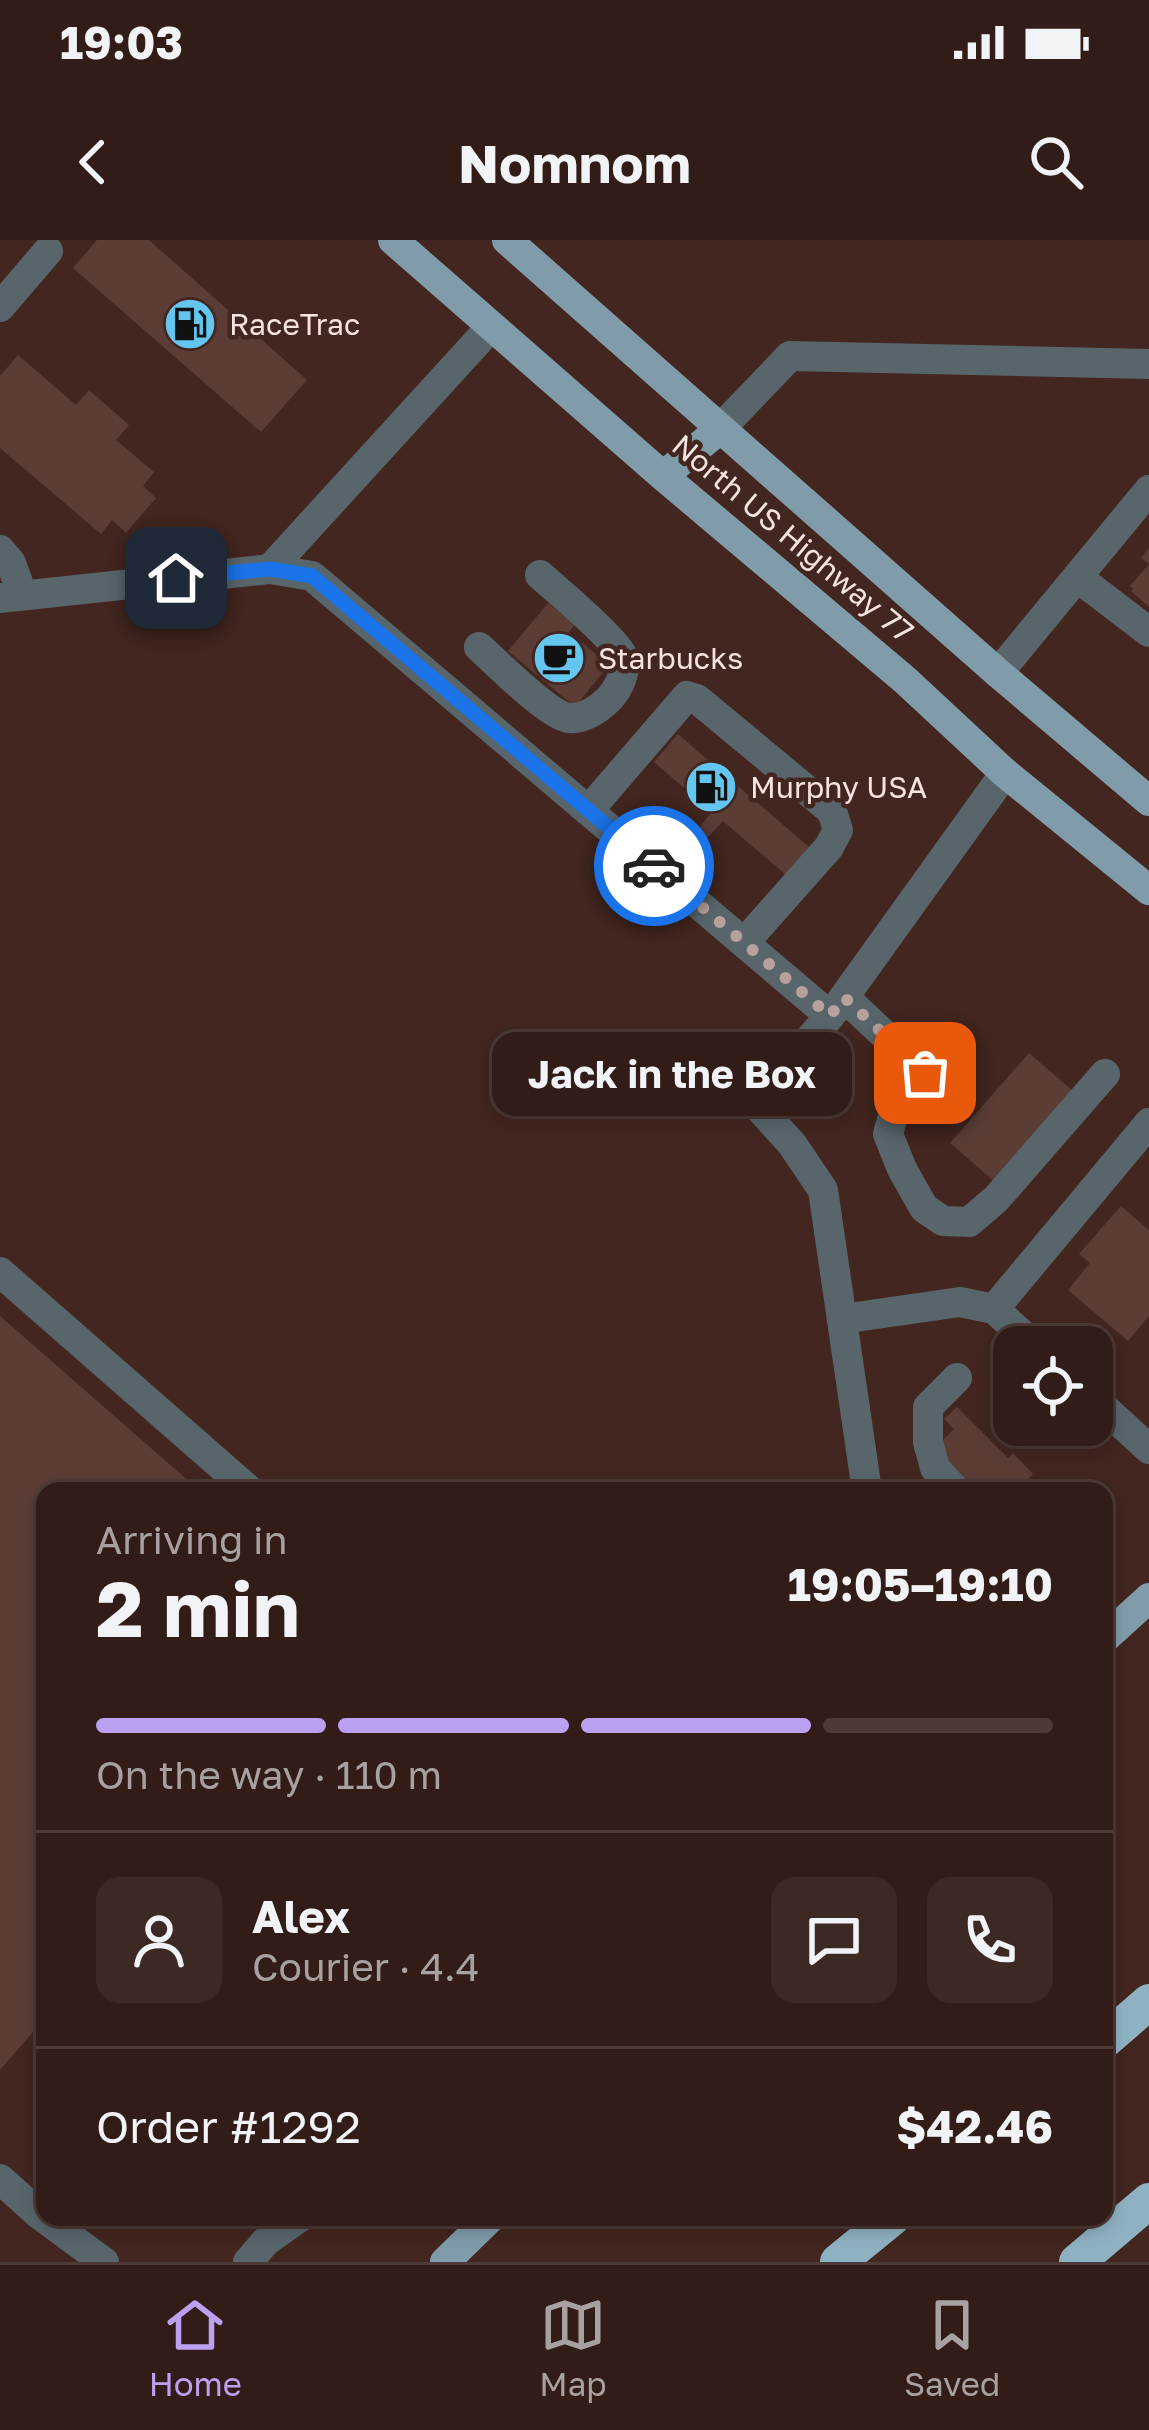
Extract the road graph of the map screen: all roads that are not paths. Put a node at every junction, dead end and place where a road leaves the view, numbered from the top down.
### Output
1 (393, 240) edge
2 (507, 240) edge
3 (47, 251) dead end
4 (0, 307) edge
5 (491, 326) junction
6 (1149, 364) edge
7 (720, 429) junction
8 (663, 476) junction
9 (1149, 490) edge
10 (0, 550) edge
11 (270, 569) junction
12 (541, 575) dead end
13 (1077, 577) junction
14 (11, 596) edge
15 (1149, 632) edge
16 (479, 647) dead end
17 (998, 673) junction
18 (1005, 773) junction
19 (1149, 802) edge
20 (588, 811) junction
21 (1149, 890) edge
22 (744, 944) junction
23 (837, 1006) junction
24 (1105, 1074) dead end
25 (1149, 1123) edge
26 (0, 1272) edge
27 (994, 1309) junction
28 (842, 1318) junction
29 (1013, 1326) edge
30 (957, 1378) dead end
31 (1113, 1416) edge
32 (1149, 1449) edge
33 (240, 1482) edge
34 (866, 1482) edge
35 (948, 1482) edge
36 (1149, 1598) edge
37 (1113, 1632) edge
38 (1149, 2002) edge
39 (1113, 2033) edge
40 (0, 2180) edge
41 (1149, 2201) edge
42 (36, 2212) edge
43 (55, 2226) edge
44 (287, 2226) edge
45 (482, 2226) edge
46 (881, 2226) edge
47 (104, 2262) edge
48 (248, 2262) edge
49 (445, 2262) edge
50 (838, 2262) edge
51 (1077, 2262) edge

1 - 5 main road, North US Highway 77
2 - 7 main road, North US Highway 77
3 - 4 lane
5 - 8 main road, North US Highway 77
5 - 11 lane
6 - 7 lane
7 - 8 main road
7 - 17 main road, North US Highway 77
8 - 18 main road, North US Highway 77
9 - 13 lane
10 - 14 lane
11 - 14 lane
11 - 20 lane
12 - 16 lane
13 - 15 lane
13 - 17 lane
17 - 19 main road, North US Highway 77
18 - 21 main road, North US Highway 77
18 - 23 lane
20 - 22 lane
20 - 22 lane
22 - 23 lane
23 - 24 lane
23 - 28 lane
25 - 27 lane
26 - 33 lane
27 - 28 lane
27 - 29 lane
28 - 34 lane
30 - 35 lane
31 - 32 lane
36 - 37 main road
38 - 39 highway
40 - 42 lane
41 - 51 highway
43 - 47 lane
44 - 48 lane
45 - 49 main road
46 - 50 highway

